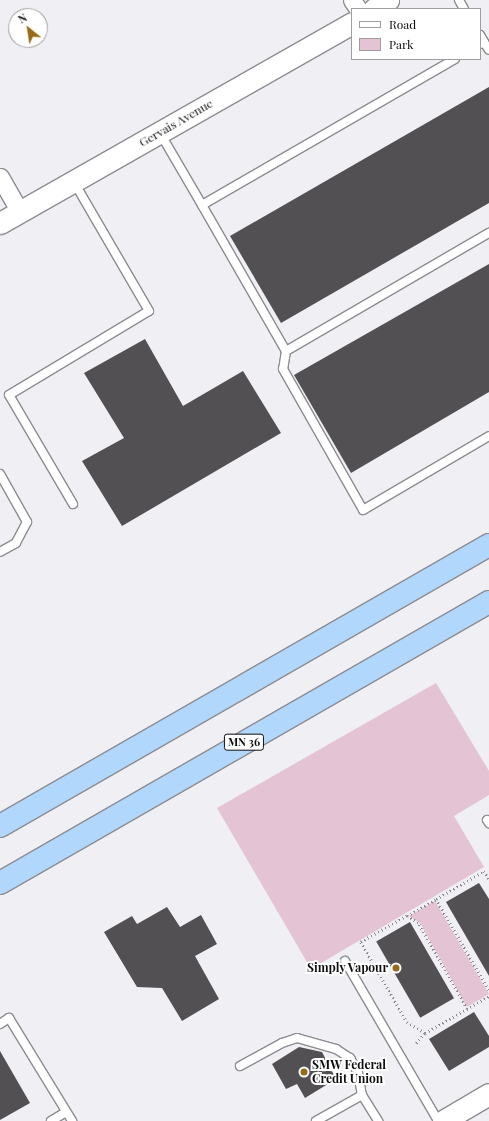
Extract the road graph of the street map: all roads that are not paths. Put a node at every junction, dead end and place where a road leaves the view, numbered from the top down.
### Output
1 (388, 0) edge
2 (376, 8) edge
3 (351, 24) edge
4 (481, 40) edge
5 (489, 50) edge
6 (453, 60) edge
7 (159, 133) junction
8 (0, 177) edge
9 (73, 181) junction
10 (202, 205) junction
11 (20, 212) junction
12 (0, 223) edge
13 (489, 233) edge
14 (286, 351) junction
15 (489, 436) edge
16 (0, 474) edge
17 (73, 504) dead end
18 (489, 545) edge
19 (0, 552) edge
20 (489, 602) edge
21 (0, 826) edge
22 (0, 883) edge
23 (345, 961) dead end
24 (0, 1024) edge
25 (240, 1066) dead end
26 (489, 1094) edge
27 (362, 1095) junction
28 (66, 1112) junction
29 (51, 1121) edge
30 (72, 1121) edge
31 (316, 1121) edge
32 (378, 1121) edge
33 (438, 1121) edge
34 (443, 1121) edge

1 - 2 street
3 - 7 street, Gervais Avenue
4 - 5 lane
6 - 10 lane
7 - 9 street, Gervais Avenue
7 - 10 lane
8 - 11 street
9 - 11 street, Gervais Avenue
9 - 17 lane
10 - 14 lane
11 - 12 street, Gervais Avenue
13 - 14 lane
14 - 15 lane
16 - 19 lane
18 - 21 highway
20 - 22 highway, MN 36
23 - 33 lane
24 - 28 lane
25 - 27 lane
26 - 34 street
27 - 31 lane
27 - 32 lane
28 - 29 lane
28 - 30 lane

